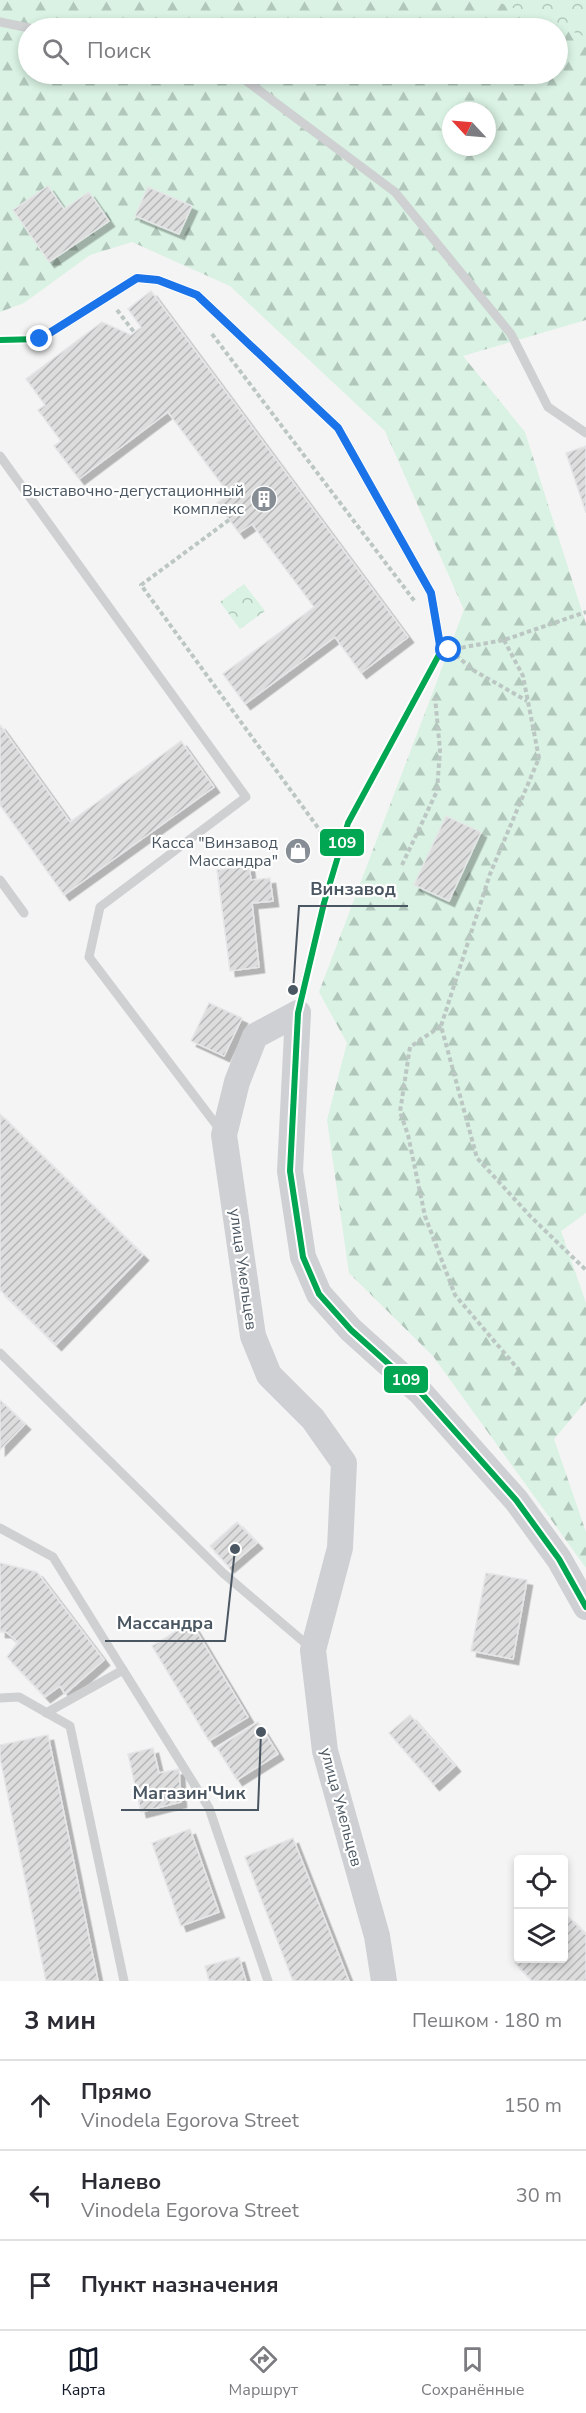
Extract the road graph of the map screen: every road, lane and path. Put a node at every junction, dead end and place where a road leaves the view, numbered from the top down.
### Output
1 (0, 22) edge
2 (18, 26) edge
3 (250, 84) edge
4 (108, 297) junction
5 (207, 328) dead end
6 (134, 332) dead end
7 (0, 340) edge
8 (586, 433) edge
9 (0, 456) edge
10 (229, 520) dead end
11 (419, 607) dead end
12 (586, 612) edge
13 (504, 640) junction
14 (432, 667) junction
15 (528, 701) junction
16 (338, 855) junction
17 (402, 865) dead end
18 (0, 880) edge
19 (24, 913) dead end
20 (298, 1013) junction
21 (441, 1026) junction
22 (224, 1135) junction
23 (586, 1270) edge
24 (0, 1353) edge
25 (518, 1369) dead end
26 (0, 1528) edge
27 (586, 1607) edge
28 (313, 1650) junction
29 (123, 1670) junction
30 (0, 1698) edge
31 (46, 1713) junction
32 (124, 1981) edge
33 (268, 1981) edge
34 (384, 1981) edge

1 - 2 lane
3 - 8 lane
4 - 6 path
4 - 7 lane
4 - 14 lane
5 - 11 path
9 - 22 lane
10 - 16 path
12 - 13 path
13 - 15 path
13 - 15 path
14 - 16 lane
14 - 17 path
15 - 21 path
16 - 20 lane
18 - 19 lane
20 - 22 main road, улица Умельцев
20 - 27 main road
21 - 23 path
21 - 25 path
22 - 28 main road, улица Умельцев
24 - 28 lane
26 - 29 lane
28 - 34 main road, улица Умельцев
29 - 31 lane
29 - 33 lane
30 - 31 lane
31 - 32 lane

